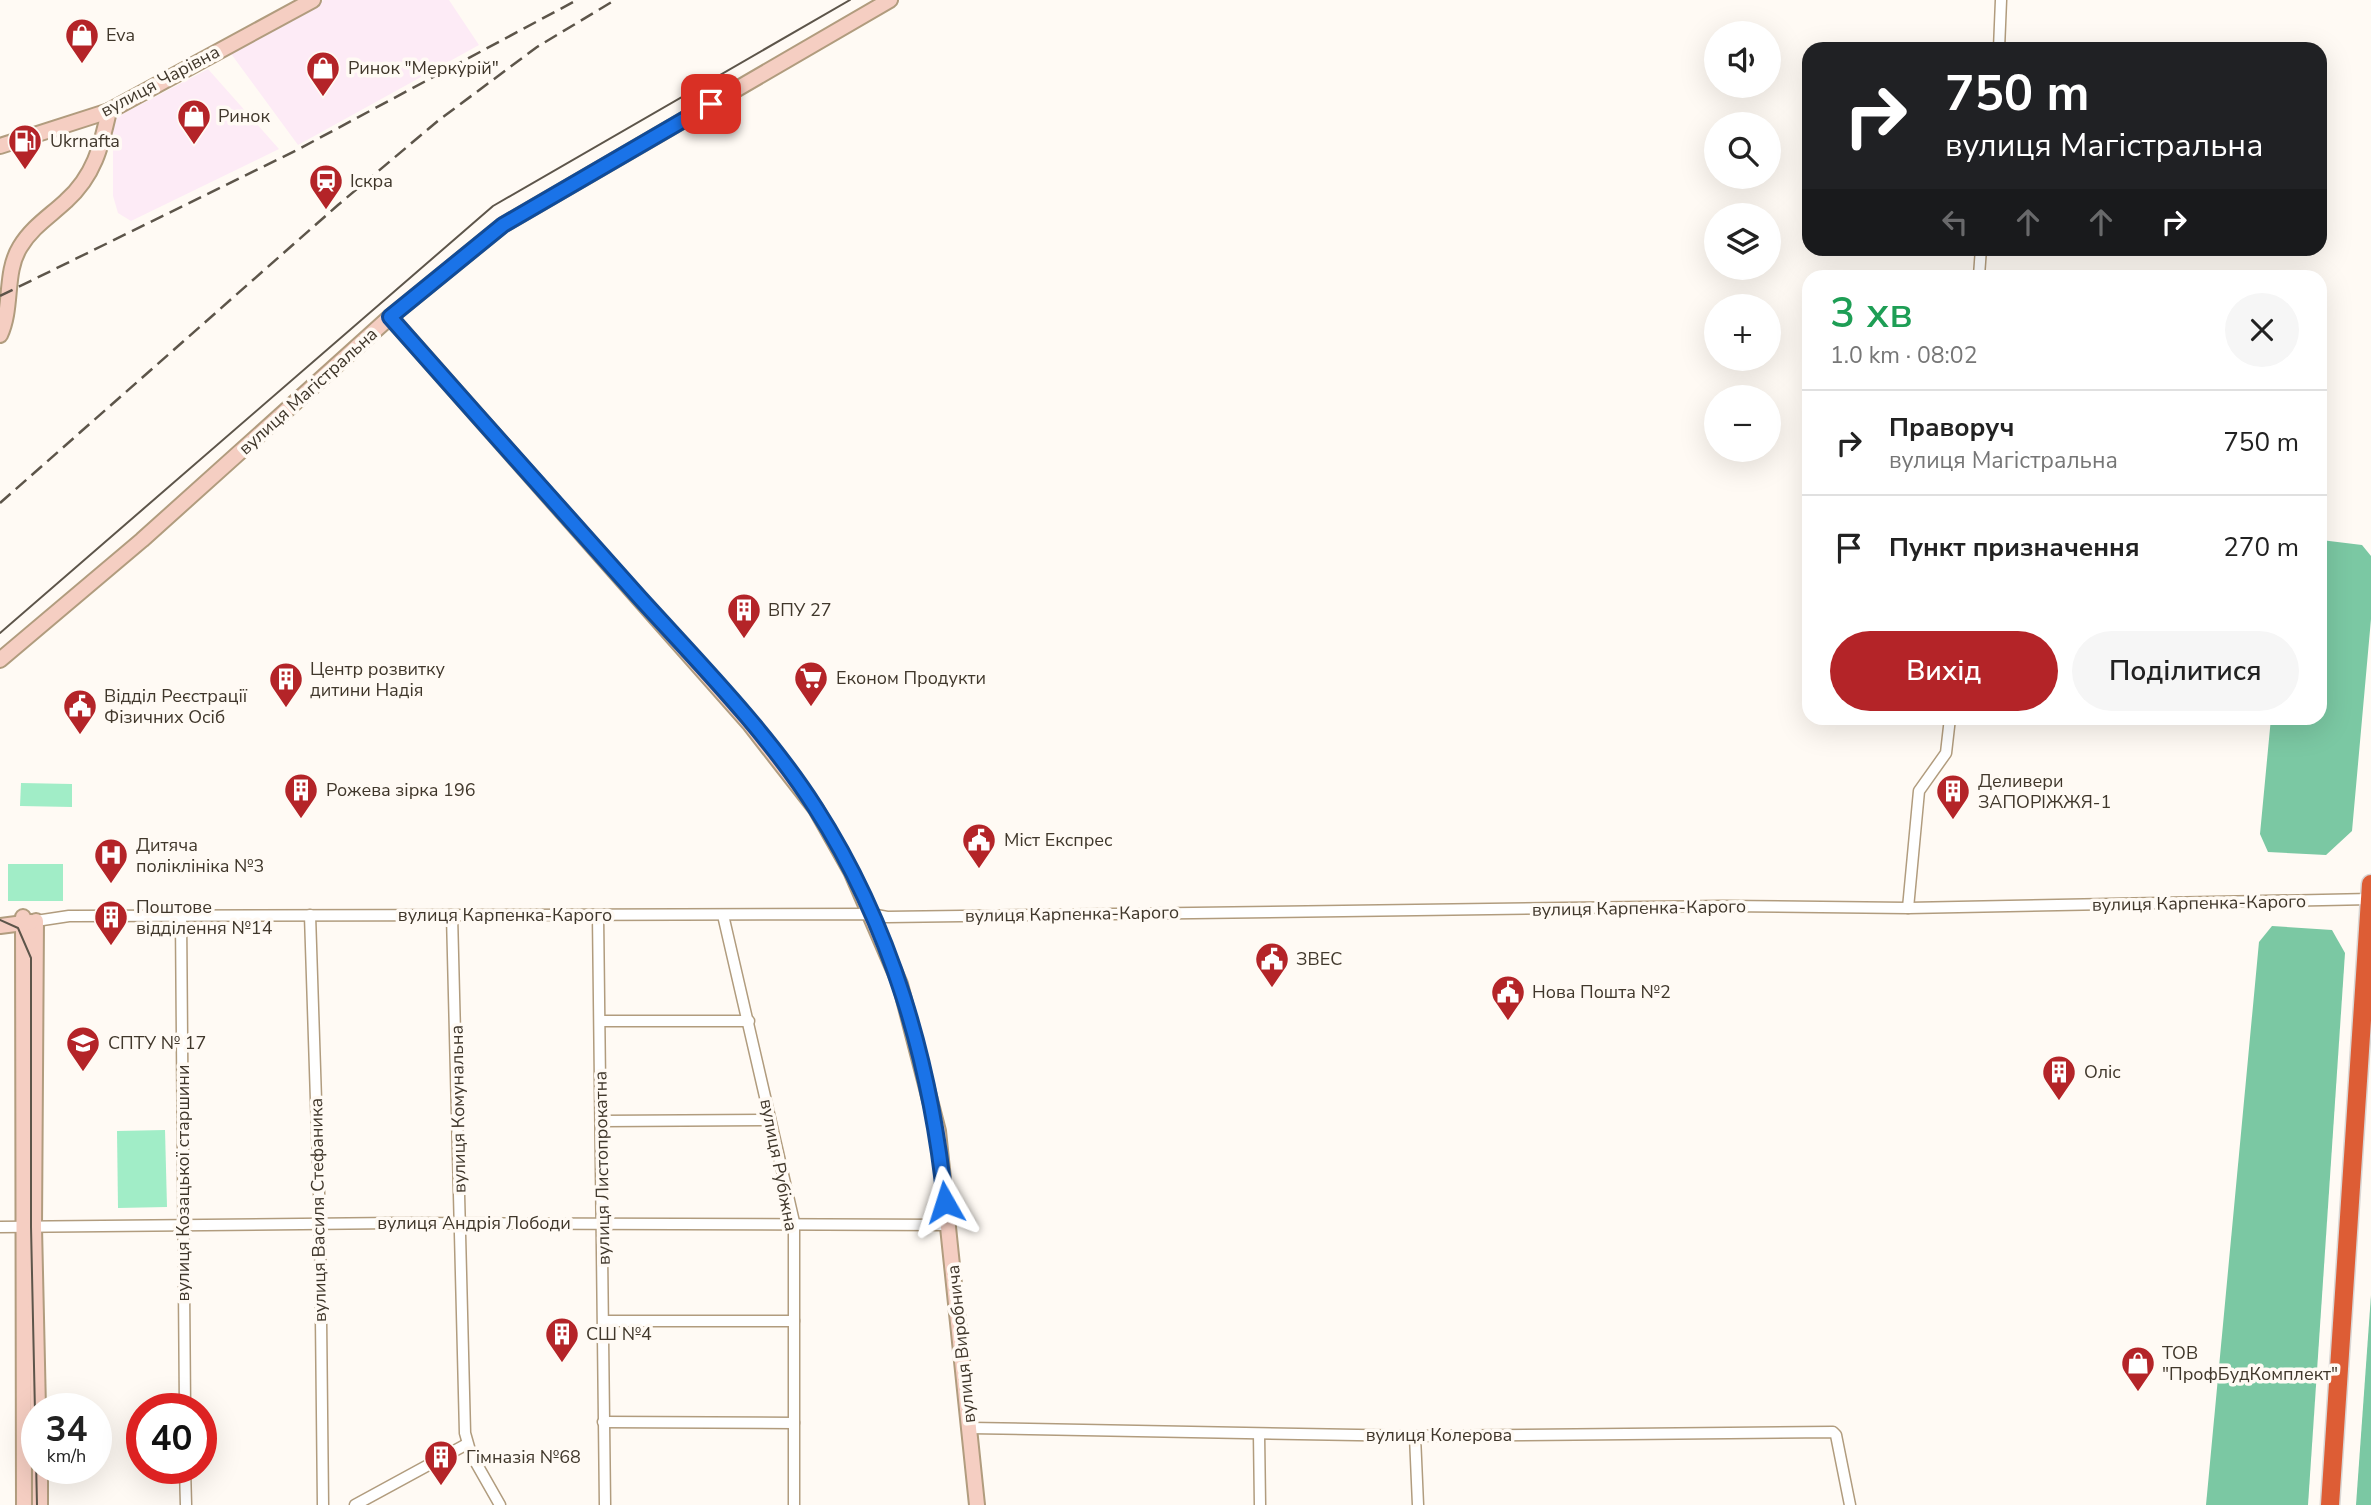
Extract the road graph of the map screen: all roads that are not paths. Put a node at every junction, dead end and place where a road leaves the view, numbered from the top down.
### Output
1 (313, 0) edge
2 (890, 0) edge
3 (2001, 0) edge
4 (1999, 42) edge
5 (109, 111) junction
6 (0, 146) edge
7 (390, 317) junction
8 (0, 335) edge
9 (0, 660) edge
10 (1949, 725) edge
11 (2371, 894) edge
12 (1908, 908) junction
13 (871, 914) junction
14 (310, 915) junction
15 (452, 915) junction
16 (598, 915) junction
17 (723, 915) junction
18 (0, 916) edge
19 (181, 916) junction
20 (27, 921) junction
21 (0, 926) edge
22 (601, 1021) junction
23 (749, 1021) junction
24 (770, 1120) junction
25 (602, 1121) junction
26 (603, 1222) junction
27 (794, 1222) junction
28 (320, 1224) junction
29 (460, 1224) junction
30 (183, 1225) junction
31 (948, 1225) junction
32 (0, 1227) edge
33 (29, 1227) junction
34 (604, 1321) junction
35 (794, 1321) junction
36 (37, 1393) edge
37 (185, 1393) edge
38 (603, 1422) junction
39 (794, 1423) junction
40 (970, 1428) junction
41 (1259, 1434) junction
42 (1415, 1436) junction
43 (467, 1444) junction
44 (40, 1484) edge
45 (185, 1484) edge
46 (24, 1505) edge
47 (40, 1505) edge
48 (186, 1505) edge
49 (323, 1505) edge
50 (355, 1505) edge
51 (500, 1505) edge
52 (605, 1505) edge
53 (794, 1505) edge
54 (977, 1505) edge
55 (1260, 1505) edge
56 (1418, 1505) edge
57 (1850, 1505) edge
58 (2330, 1505) edge

1 - 5 street, вулиця Чарівна
2 - 7 street, вулиця Магістральна
3 - 4 street
5 - 6 street, вулиця Чарівна
5 - 8 street
7 - 9 street, вулиця Магістральна
7 - 13 street, вулиця Виробнича
10 - 12 street
11 - 12 street, вулиця Карпенка-Карого
11 - 58 highway
12 - 13 street, вулиця Карпенка-Карого
13 - 17 street, вулиця Карпенка-Карого
13 - 31 street, вулиця Виробнича
14 - 15 street, вулиця Карпенка-Карого
14 - 19 street, вулиця Карпенка-Карого
14 - 28 street, вулиця Василя Стефаника
15 - 16 street, вулиця Карпенка-Карого
15 - 29 street, вулиця Комунальна
16 - 17 street, вулиця Карпенка-Карого
16 - 22 street, вулиця Листопрокатна
17 - 23 street, вулиця Рубіжна
18 - 20 street, вулиця Карпенка-Карого
19 - 20 street, вулиця Карпенка-Карого
19 - 30 street, вулиця Козацької старшини
20 - 21 street, вулиця Карпенка-Карого
20 - 33 street
22 - 23 street
22 - 25 street, вулиця Листопрокатна
23 - 24 street, вулиця Рубіжна
24 - 25 street
24 - 27 street, вулиця Рубіжна
25 - 26 street, вулиця Листопрокатна
26 - 27 street, вулиця Андрія Лободи
26 - 29 street, вулиця Андрія Лободи
26 - 34 street, вулиця Листопрокатна
27 - 31 street, вулиця Андрія Лободи
27 - 35 street, вулиця Рубіжна
28 - 29 street, вулиця Андрія Лободи
28 - 30 street, вулиця Андрія Лободи
28 - 49 street, вулиця Василя Стефаника
29 - 43 street, вулиця Комунальна
30 - 33 street, вулиця Андрія Лободи
30 - 37 street, вулиця Козацької старшини
31 - 40 street, вулиця Виробнича
32 - 33 street, вулиця Андрія Лободи
33 - 36 street
33 - 46 street
34 - 35 street
34 - 38 street, вулиця Листопрокатна
35 - 39 street, вулиця Рубіжна
38 - 39 street
38 - 52 street, вулиця Листопрокатна
39 - 53 street, вулиця Рубіжна
40 - 41 street, вулиця Колерова
40 - 54 street, вулиця Виробнича
41 - 42 street, вулиця Колерова
41 - 55 street
42 - 56 street
42 - 57 street, вулиця Колерова
43 - 50 street
43 - 51 street, вулиця Комунальна
44 - 47 street
45 - 48 street

